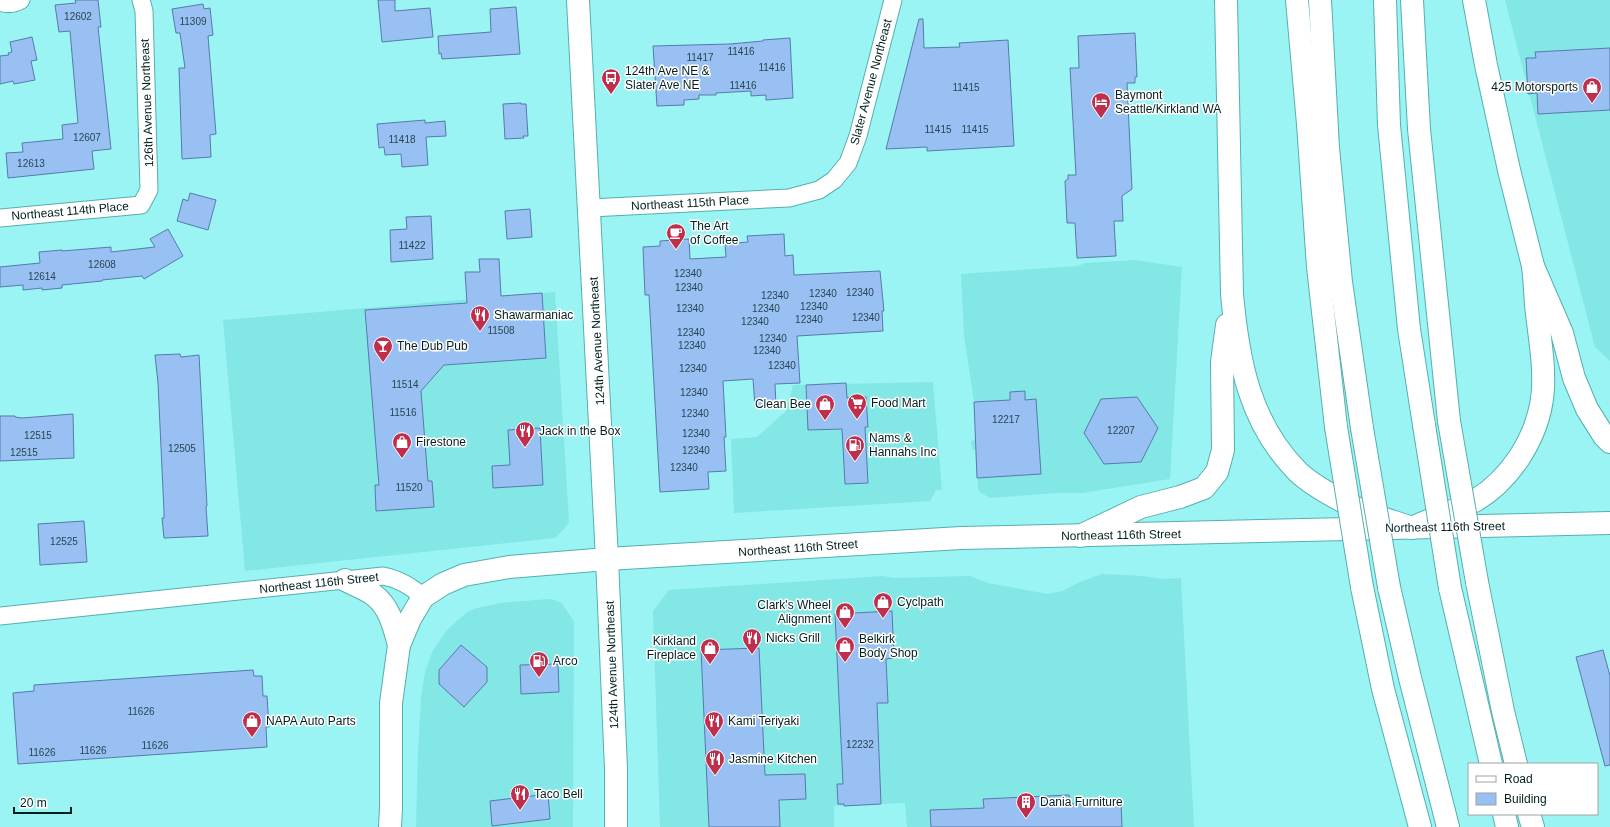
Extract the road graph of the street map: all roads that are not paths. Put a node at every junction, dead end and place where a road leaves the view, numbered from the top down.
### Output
1 (21, 0) edge
2 (140, 0) edge
3 (578, 0) edge
4 (893, 0) edge
5 (1226, 0) edge
6 (1297, 0) edge
7 (1320, 0) edge
8 (1385, 0) edge
9 (1412, 0) edge
10 (1474, 0) edge
11 (0, 2) edge
12 (789, 198) joint
13 (141, 205) joint
14 (590, 208) junction
15 (0, 218) edge
16 (1533, 266) junction
17 (1232, 294) junction
18 (1610, 442) edge
19 (1610, 523) edge
20 (1412, 528) junction
21 (1080, 536) junction
22 (608, 559) junction
23 (345, 580) junction
24 (423, 597) junction
25 (0, 616) edge
26 (399, 645) junction
27 (1491, 763) edge
28 (1516, 763) edge
29 (1504, 815) edge
30 (1529, 815) edge
31 (390, 827) edge
32 (616, 827) edge
33 (1420, 827) edge
34 (1448, 827) edge
35 (1507, 827) edge
36 (1533, 827) edge

1 - 11 street
2 - 13 street, 126th Avenue Northeast
3 - 14 main road, 124th Avenue Northeast
4 - 12 street, Slater Avenue Northeast
5 - 17 main road
6 - 33 main road, bridge
7 - 34 main road, bridge
8 - 27 main road, bridge
9 - 28 main road, bridge
10 - 16 main road
12 - 14 street, Northeast 115th Place
13 - 15 street, Northeast 114th Place
14 - 22 main road, 124th Avenue Northeast
16 - 18 main road
16 - 20 main road
17 - 20 main road
17 - 21 main road
19 - 20 main road, Northeast 116th Street
20 - 21 main road, Northeast 116th Street
21 - 22 main road, Northeast 116th Street
22 - 24 main road, Northeast 116th Street
22 - 32 main road, 124th Avenue Northeast
23 - 24 street, Northeast 116th Street
23 - 25 street, Northeast 116th Street
23 - 26 main road
24 - 26 main road
26 - 31 main road
29 - 35 main road
30 - 36 main road

